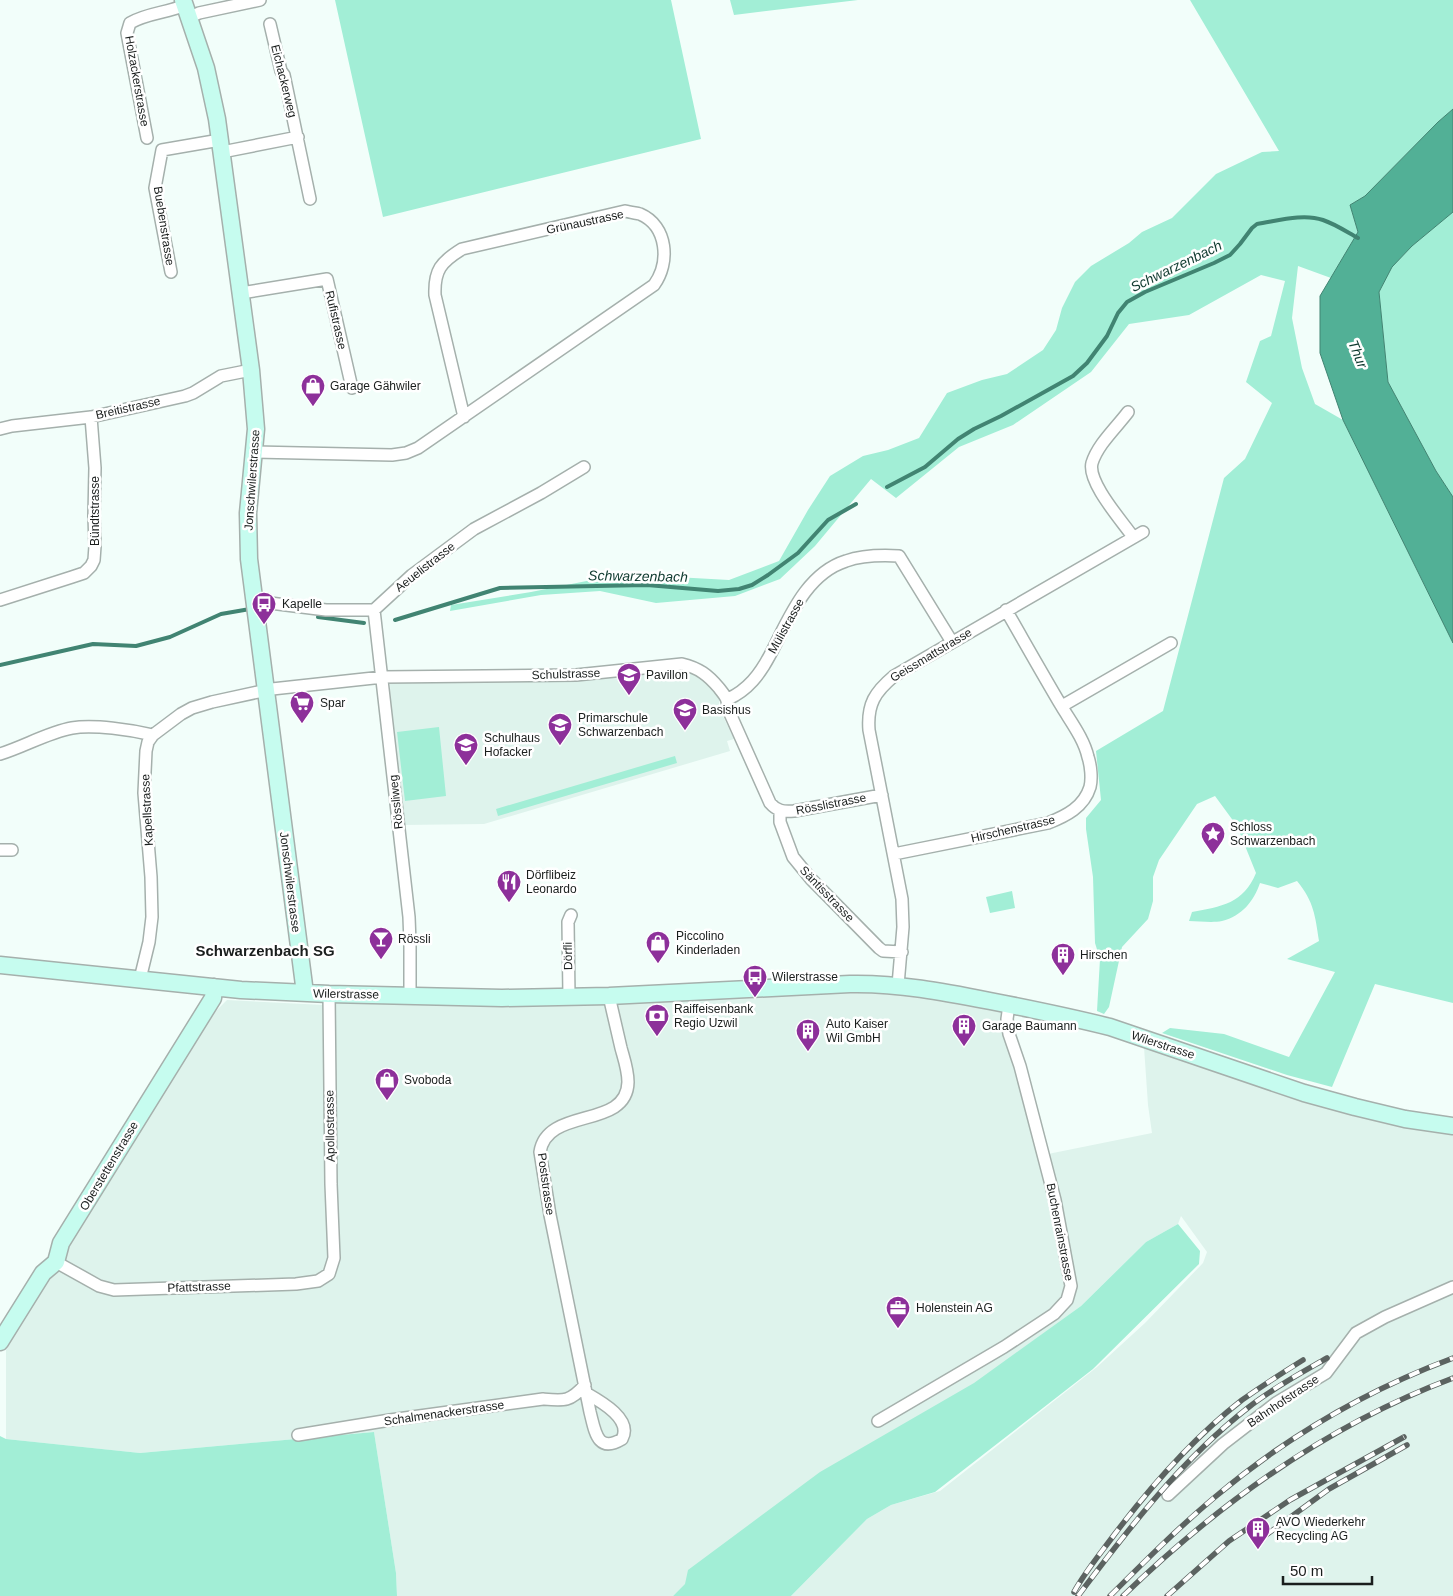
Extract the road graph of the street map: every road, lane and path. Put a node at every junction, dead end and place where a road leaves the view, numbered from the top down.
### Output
1 (260, 0) edge
2 (186, 7) edge
3 (270, 24) dead end
4 (298, 137) junction
5 (146, 138) dead end
6 (221, 146) junction
7 (310, 200) dead end
8 (171, 272) dead end
9 (240, 293) junction
10 (251, 370) junction
11 (352, 388) dead end
12 (1128, 412) dead end
13 (91, 417) junction
14 (464, 417) junction
15 (0, 429) edge
16 (255, 452) junction
17 (584, 467) dead end
18 (0, 600) edge
19 (254, 602) junction
20 (374, 610) junction
21 (1006, 610) junction
22 (952, 642) junction
23 (1170, 643) dead end
24 (383, 677) junction
25 (265, 690) junction
26 (728, 699) junction
27 (1062, 706) junction
28 (153, 735) junction
29 (0, 754) edge
30 (882, 795) junction
31 (780, 811) junction
32 (0, 850) edge
33 (12, 850) dead end
34 (894, 854) junction
35 (571, 915) dead end
36 (902, 952) junction
37 (0, 965) edge
38 (140, 979) junction
39 (898, 985) junction
40 (214, 987) junction
41 (304, 993) junction
42 (330, 994) junction
43 (410, 996) junction
44 (609, 996) junction
45 (568, 997) junction
46 (1009, 1005) junction
47 (1453, 1126) edge
48 (334, 1258) joint
49 (56, 1262) junction
50 (1453, 1287) edge
51 (0, 1342) edge
52 (585, 1389) joint
53 (878, 1421) dead end
54 (298, 1435) dead end
55 (1168, 1495) dead end

1 - 2 street, Holzackerstrasse
2 - 5 street, Holzackerstrasse
2 - 6 main road, Jonschwilerstrasse
3 - 4 street, Eichackerweg
4 - 6 street
4 - 7 street, Eichackerweg
6 - 8 street, Buebenstrasse
6 - 9 main road, Jonschwilerstrasse
9 - 10 main road, Jonschwilerstrasse
9 - 11 street, Rufistrasse
10 - 13 street, Breitistrasse
10 - 16 main road, Jonschwilerstrasse
12 - 21 street, Geissmattstrasse
13 - 15 street, Breitistrasse
13 - 18 street, Bündtstrasse
14 - 14 street, Grünaustrasse
14 - 16 street, Grünaustrasse
16 - 19 main road, Jonschwilerstrasse
17 - 20 street, Aeuelistrasse
19 - 20 street
19 - 25 main road, Jonschwilerstrasse
20 - 24 street, Rössliweg
21 - 22 street, Geissmattstrasse
21 - 27 street, Hirschenstrasse
22 - 26 street, Mülistrasse
22 - 30 street, Geissmattstrasse
23 - 27 street
24 - 25 street, Schulstrasse
24 - 26 street, Schulstrasse
24 - 43 street, Rössliweg
25 - 28 street
25 - 41 main road, Jonschwilerstrasse
26 - 31 street, Schulstrasse
27 - 34 street, Hirschenstrasse
28 - 29 street
28 - 38 street, Kapellstrasse
30 - 31 street, Rösslistrasse
30 - 34 street, Geissmattstrasse
31 - 36 street, Säntisstrasse
32 - 33 street
34 - 36 street, Geissmattstrasse
35 - 45 street, Dörfli
36 - 39 street, Geissmattstrasse
37 - 38 main road, Wilerstrasse
38 - 40 main road, Wilerstrasse
39 - 44 main road, Wilerstrasse
39 - 46 main road, Wilerstrasse
40 - 41 main road, Wilerstrasse
40 - 49 main road, Oberstettenstrasse
41 - 42 main road, Wilerstrasse
42 - 43 main road, Wilerstrasse
42 - 48 street, Apollostrasse
43 - 45 main road, Wilerstrasse
44 - 45 main road, Wilerstrasse
44 - 52 street, Poststrasse
46 - 47 main road, Wilerstrasse
46 - 53 street, Buchenrainstrasse
48 - 49 street, Pfattstrasse
49 - 51 main road, Oberstettenstrasse
50 - 55 street, Bahnhofstrasse
52 - 54 street, Schalmenackerstrasse

